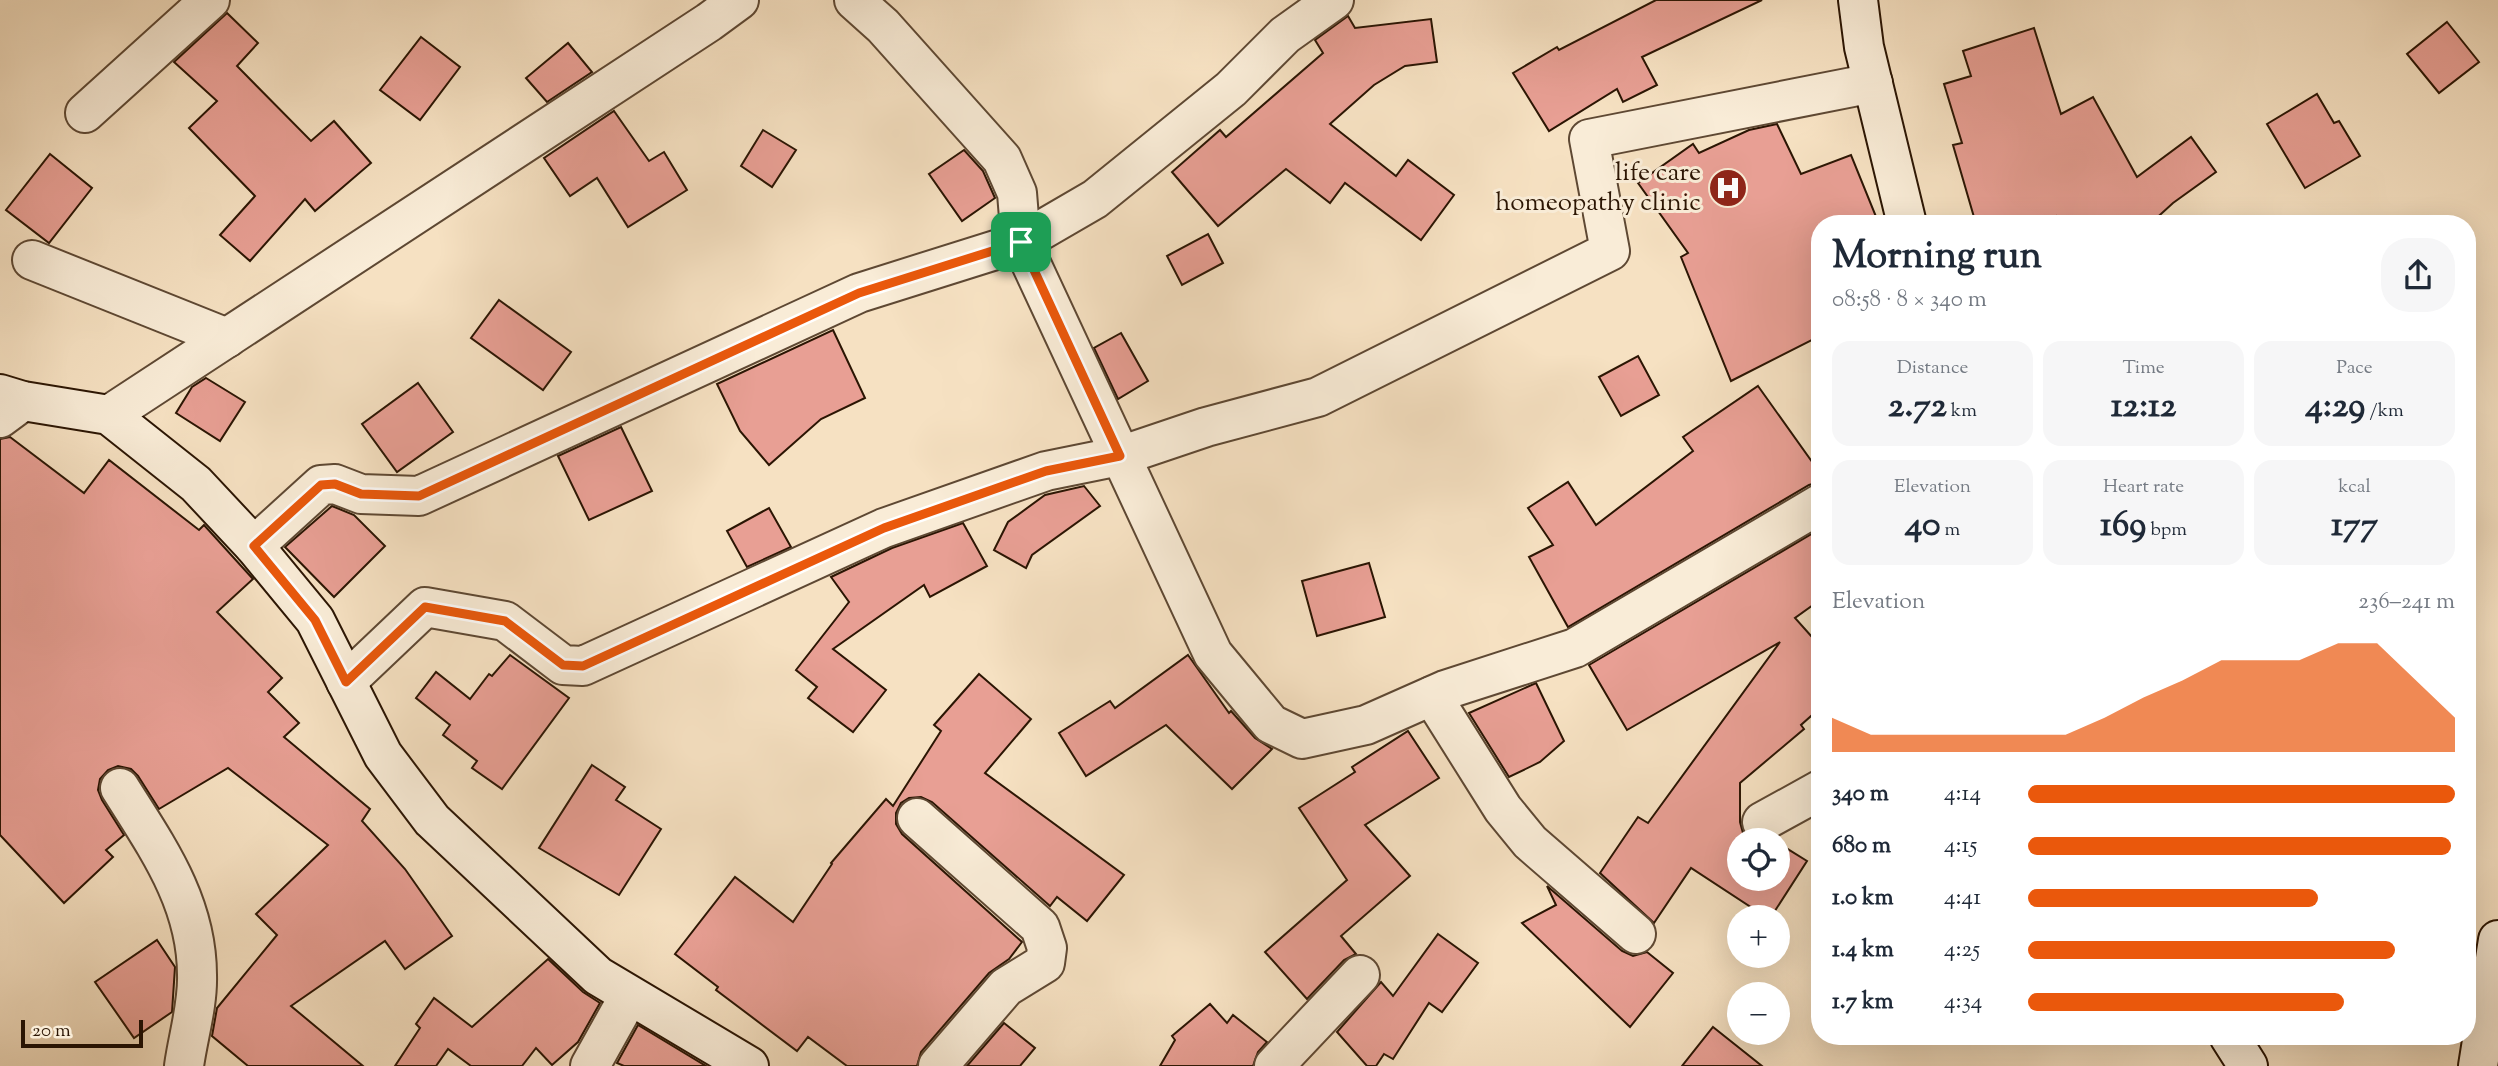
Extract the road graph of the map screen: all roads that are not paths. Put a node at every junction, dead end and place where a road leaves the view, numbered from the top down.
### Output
1 (209, 0) edge
2 (739, 0) edge
3 (854, 0) edge
4 (1334, 0) edge
5 (1858, 0) edge
6 (1873, 83) junction
7 (85, 113) dead end
8 (1905, 215) edge
9 (1021, 242) junction
10 (32, 260) dead end
11 (227, 338) junction
12 (8, 404) edge
13 (109, 415) junction
14 (1120, 456) junction
15 (1811, 509) edge
16 (254, 546) junction
17 (346, 682) junction
18 (1432, 696) junction
19 (120, 788) dead end
20 (1811, 795) edge
21 (917, 818) dead end
22 (1762, 822) dead end
23 (1636, 934) dead end
24 (2498, 940) edge
25 (1360, 975) dead end
26 (629, 996) junction
27 (2235, 1045) edge
28 (184, 1066) edge
29 (590, 1066) edge
30 (749, 1066) edge
31 (938, 1066) edge
32 (1274, 1066) edge
33 (2248, 1066) edge
34 (2478, 1066) edge

1 - 7 street
2 - 11 street
3 - 9 street
4 - 9 street
5 - 6 street
6 - 8 street
6 - 14 street
9 - 14 street
9 - 16 street
10 - 11 street
11 - 13 street
12 - 13 street
13 - 16 street
14 - 17 street
14 - 18 street
15 - 18 street
16 - 17 street
17 - 26 street
18 - 23 street
19 - 28 street
20 - 22 street
21 - 31 street
24 - 34 street
25 - 32 street
26 - 29 street
26 - 30 street
27 - 33 street

